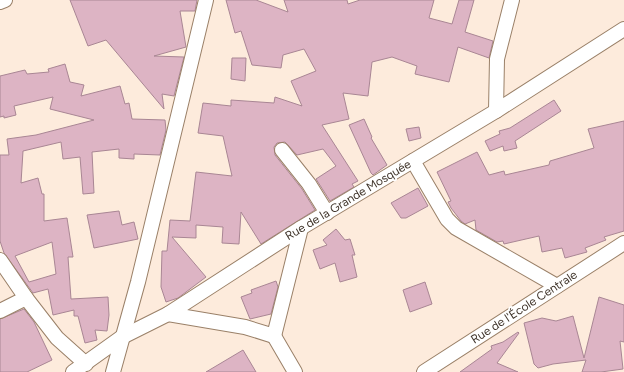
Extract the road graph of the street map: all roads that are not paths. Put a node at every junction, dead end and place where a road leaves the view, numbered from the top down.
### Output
1 (5, 0) edge
2 (206, 0) edge
3 (512, 0) edge
4 (0, 2) edge
5 (624, 29) edge
6 (496, 111) junction
7 (282, 150) dead end
8 (413, 160) junction
9 (327, 213) junction
10 (301, 228) junction
11 (624, 243) edge
12 (0, 260) edge
13 (556, 286) junction
14 (26, 298) junction
15 (0, 311) edge
16 (168, 314) junction
17 (274, 336) junction
18 (122, 337) junction
19 (86, 364) junction
20 (73, 372) edge
21 (113, 372) edge
22 (295, 372) edge
23 (424, 372) edge

1 - 4 street
2 - 18 street
3 - 6 street
5 - 6 street, Rue de la Grande Mosquée
6 - 8 street, Rue de la Grande Mosquée
7 - 9 street
8 - 9 street, Rue de la Grande Mosquée
8 - 13 street
9 - 10 street, Rue de la Grande Mosquée
10 - 16 street, Rue de la Grande Mosquée
10 - 17 street
11 - 13 street, Rue de l'École Centrale
12 - 14 street
13 - 23 street, Rue de l'École Centrale
14 - 15 street
14 - 19 street
16 - 17 street
16 - 18 street, Rue de la Grande Mosquée
17 - 22 street
18 - 19 street, Rue de la Grande Mosquée
18 - 21 street
19 - 20 street, Rue de la Grande Mosquée

